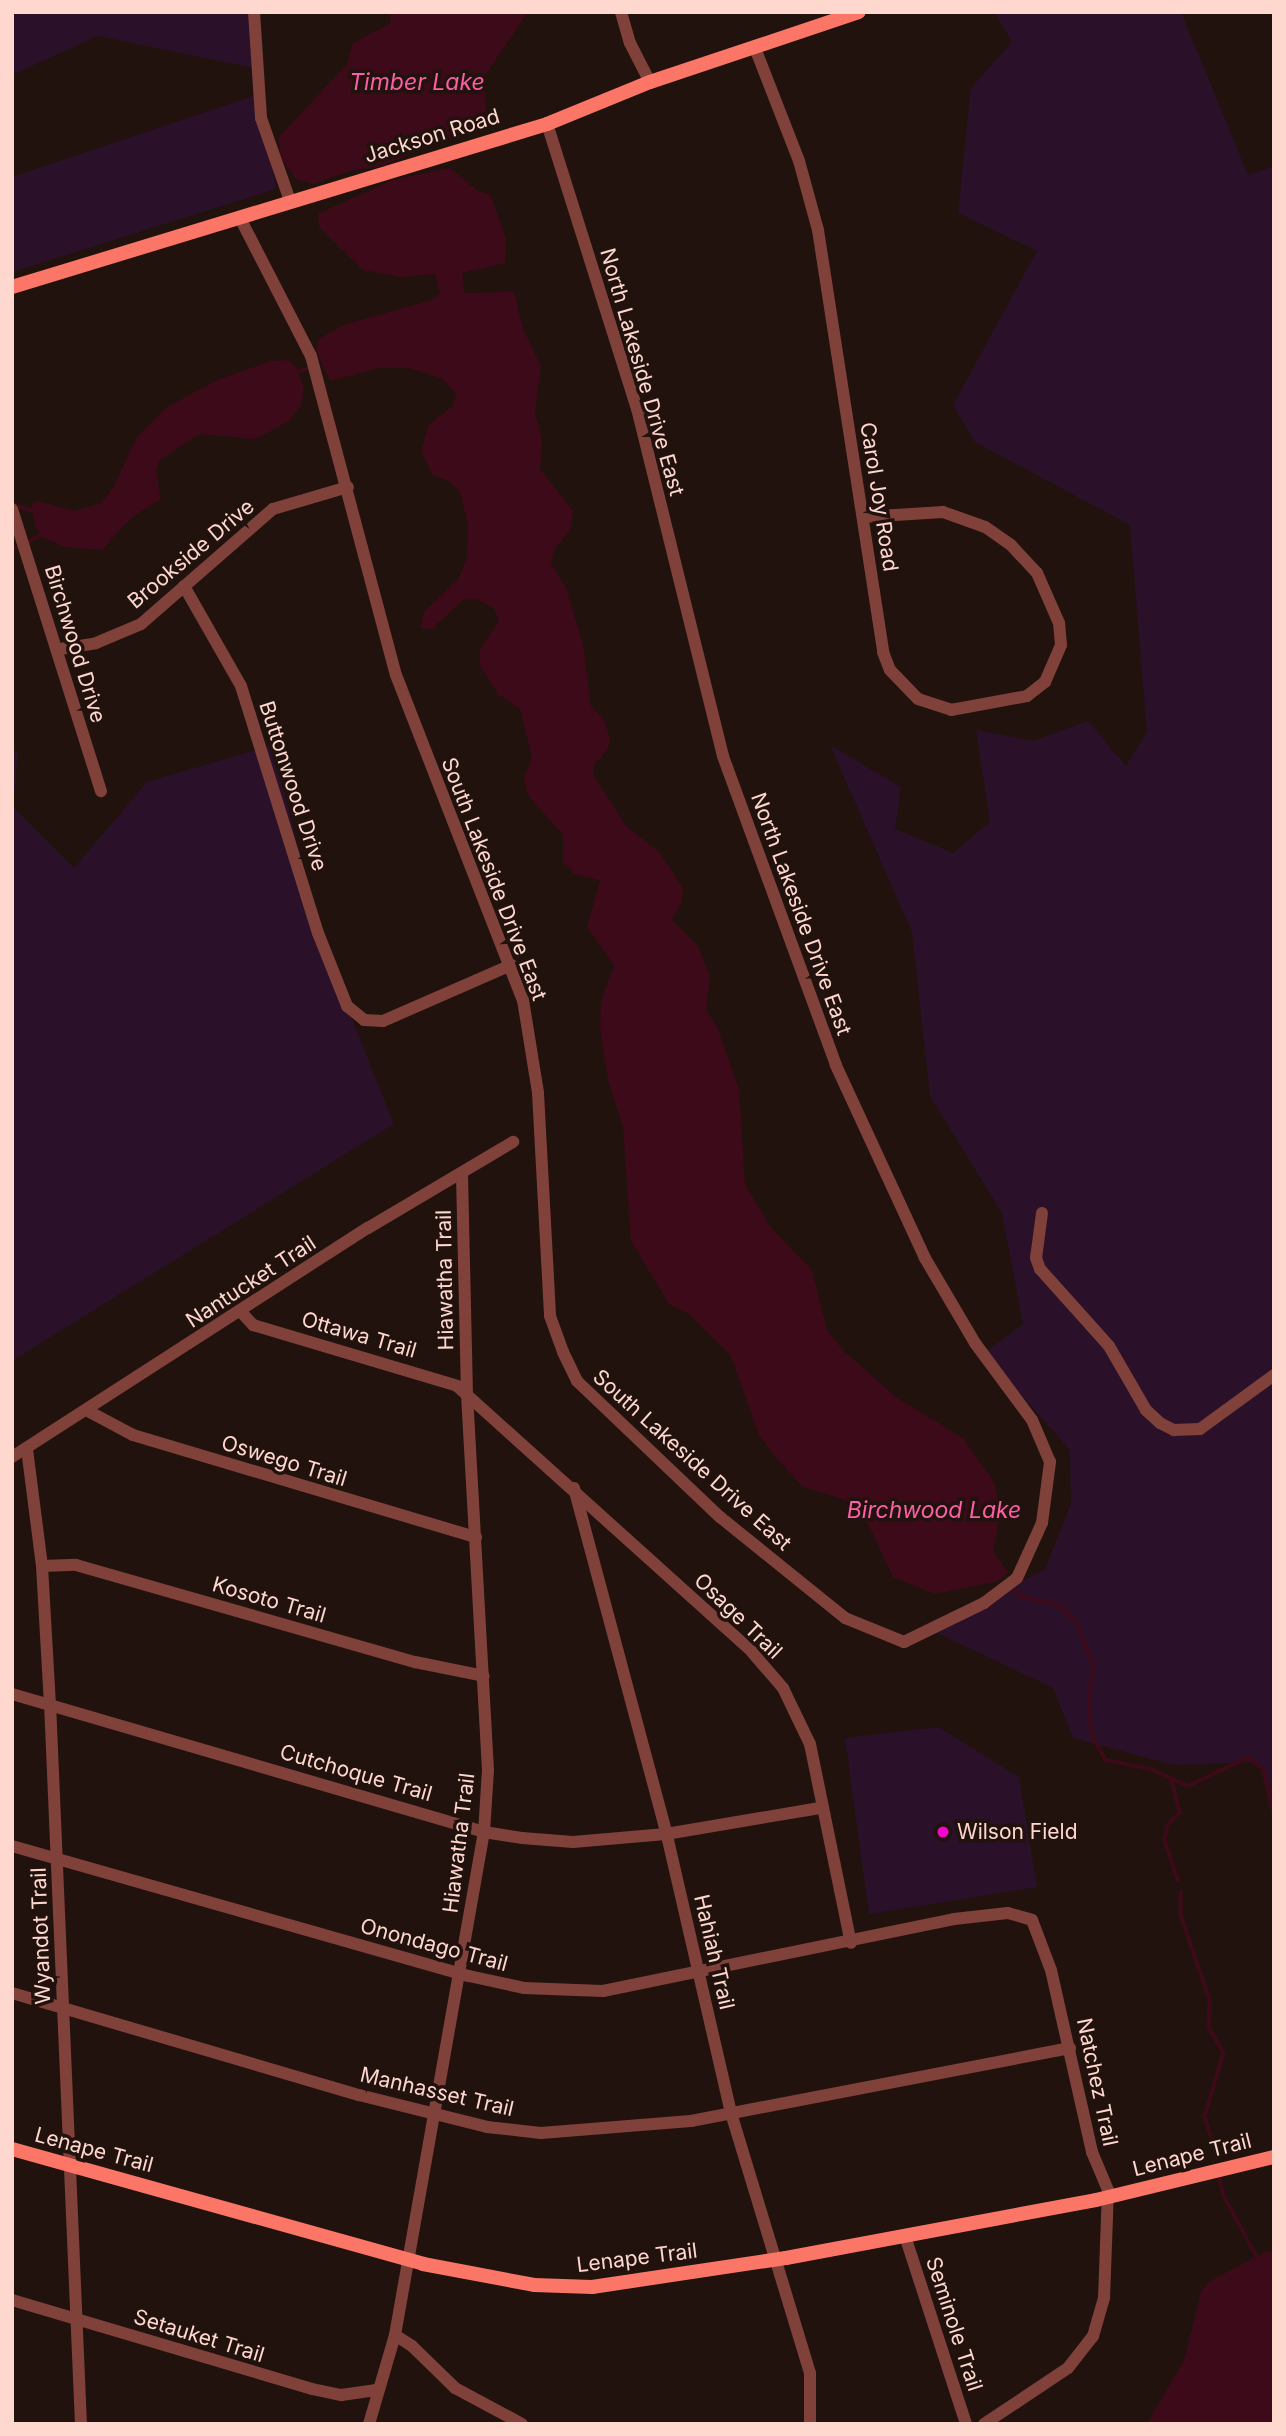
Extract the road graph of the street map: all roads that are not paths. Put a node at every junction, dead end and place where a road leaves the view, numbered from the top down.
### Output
1 (254, 12) edge
2 (621, 12) edge
3 (859, 12) edge
4 (755, 47) junction
5 (650, 82) junction
6 (547, 124) junction
7 (289, 201) junction
8 (240, 218) junction
9 (12, 287) edge
10 (348, 488) junction
11 (12, 509) edge
12 (863, 517) junction
13 (184, 586) junction
14 (60, 649) junction
15 (101, 790) dead end
16 (511, 965) junction
17 (513, 1142) dead end
18 (462, 1172) junction
19 (1042, 1213) dead end
20 (241, 1312) junction
21 (1274, 1375) edge
22 (467, 1395) junction
23 (86, 1410) junction
24 (27, 1448) junction
25 (12, 1457) edge
26 (574, 1488) junction
27 (476, 1537) junction
28 (42, 1566) junction
29 (929, 1629) joint
30 (484, 1676) junction
31 (12, 1694) edge
32 (50, 1703) junction
33 (820, 1808) junction
34 (484, 1832) junction
35 (666, 1834) junction
36 (12, 1846) edge
37 (58, 1858) junction
38 (1018, 1914) joint
39 (851, 1943) junction
40 (460, 1973) junction
41 (700, 1973) junction
42 (12, 1993) edge
43 (64, 2009) junction
44 (1070, 2048) junction
45 (434, 2111) junction
46 (732, 2113) junction
47 (12, 2150) edge
48 (1274, 2157) edge
49 (70, 2165) junction
50 (1109, 2197) junction
51 (905, 2236) junction
52 (406, 2259) junction
53 (776, 2259) junction
54 (12, 2300) edge
55 (77, 2319) junction
56 (395, 2335) junction
57 (377, 2390) junction
58 (81, 2424) edge
59 (369, 2424) edge
60 (522, 2424) edge
61 (810, 2424) edge
62 (966, 2424) edge
63 (984, 2424) edge

1 - 7 street
2 - 5 street
3 - 4 street, Jackson Road
4 - 5 street, Jackson Road
4 - 12 street, Carol Joy Road
5 - 6 street, Jackson Road
6 - 7 street, Jackson Road
6 - 29 street, North Lakeside Drive East
7 - 8 street, Jackson Road
8 - 9 street, Jackson Road
8 - 10 street, South Lakeside Drive East
10 - 13 street, Brookside Drive
10 - 16 street, South Lakeside Drive East
11 - 14 street, Birchwood Drive
12 - 12 street, Carol Joy Road
13 - 14 street, Brookside Drive
13 - 16 street, Buttonwood Drive
14 - 15 street, Birchwood Drive
16 - 29 street, South Lakeside Drive East
17 - 18 street, Nantucket Trail
18 - 20 street, Nantucket Trail
18 - 22 street, Hiawatha Trail
19 - 21 street
20 - 22 street, Ottawa Trail
20 - 23 street, Nantucket Trail
22 - 26 street, Osage Trail
22 - 27 street, Hiawatha Trail
23 - 24 street, Nantucket Trail
23 - 27 street, Oswego Trail
24 - 25 street, Nantucket Trail
24 - 28 street, Wyandot Trail
26 - 33 street, Osage Trail
26 - 35 street, Hahiah Trail
27 - 30 street, Hiawatha Trail
28 - 30 street, Kosoto Trail
28 - 32 street, Wyandot Trail
30 - 34 street, Hiawatha Trail
31 - 32 street, Cutchoque Trail
32 - 34 street, Cutchoque Trail
32 - 37 street, Wyandot Trail
33 - 35 street, Cutchoque Trail
33 - 39 street, Osage Trail
34 - 35 street, Cutchoque Trail
34 - 40 street, Hiawatha Trail
35 - 41 street, Hahiah Trail
36 - 37 street, Onondago Trail
37 - 40 street, Onondago Trail
37 - 43 street, Wyandot Trail
38 - 39 street, Onondago Trail
38 - 44 street, Natchez Trail
39 - 41 street, Onondago Trail
40 - 41 street, Onondago Trail
40 - 45 street, Hiawatha Trail
41 - 46 street, Hahiah Trail
42 - 43 street, Manhasset Trail
43 - 45 street, Manhasset Trail
43 - 49 street, Wyandot Trail
44 - 46 street, Manhasset Trail
44 - 50 street, Natchez Trail
45 - 46 street, Manhasset Trail
45 - 52 street, Hiawatha Trail
46 - 53 street, Hahiah Trail
47 - 49 street, Lenape Trail
48 - 50 street, Lenape Trail
49 - 52 street, Lenape Trail
49 - 55 street, Wyandot Trail
50 - 51 street, Lenape Trail
50 - 63 street, Natchez Trail
51 - 53 street, Lenape Trail
51 - 62 street, Seminole Trail
52 - 53 street, Lenape Trail
52 - 56 street, Hiawatha Trail
53 - 61 street, Hahiah Trail
54 - 55 street, Setauket Trail
55 - 57 street, Setauket Trail
55 - 58 street, Wyandot Trail
56 - 57 street, Hiawatha Trail
56 - 60 street
57 - 59 street, Hiawatha Trail

